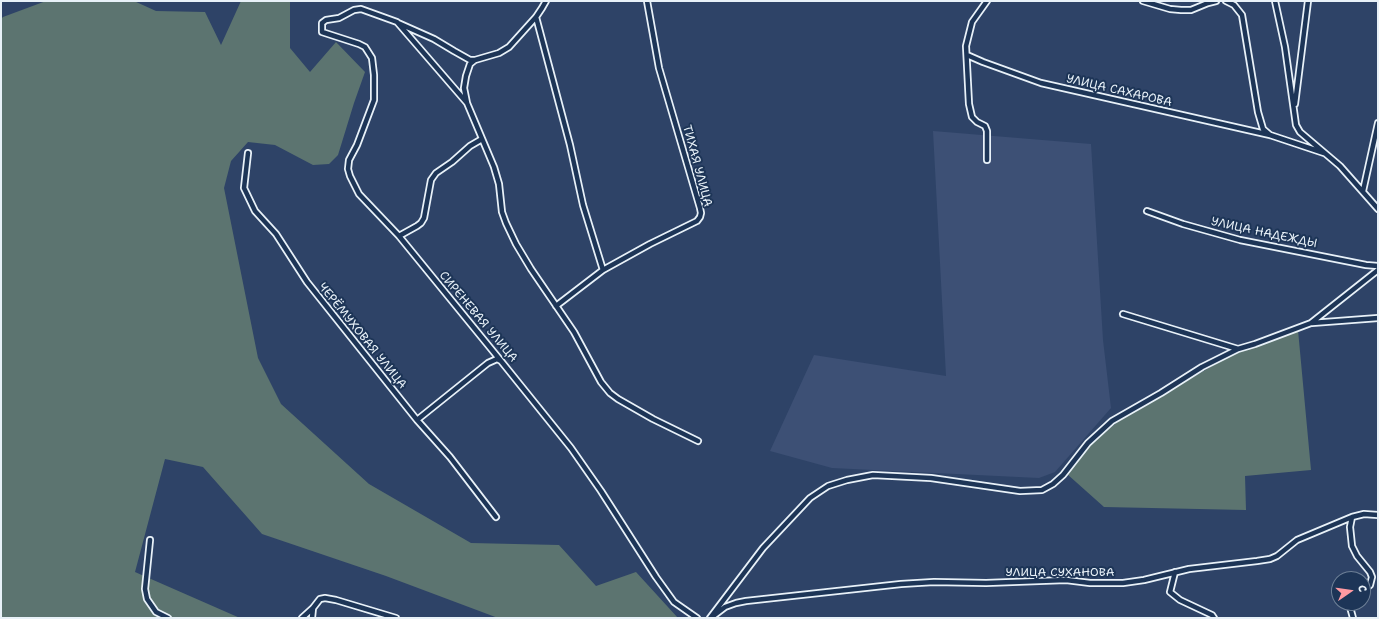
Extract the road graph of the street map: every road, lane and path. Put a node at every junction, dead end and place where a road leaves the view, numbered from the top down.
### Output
1 (546, 1) edge
2 (647, 1) edge
3 (987, 1) edge
4 (1143, 1) edge
5 (1216, 1) edge
6 (1226, 1) edge
7 (1275, 1) edge
8 (1308, 1) edge
9 (536, 17) junction
10 (397, 22) junction
11 (967, 55) junction
12 (475, 60) junction
13 (467, 103) junction
14 (1294, 112) junction
15 (1378, 123) edge
16 (1270, 135) junction
17 (482, 139) junction
18 (1324, 152) junction
19 (248, 153) dead end
20 (987, 160) dead end
21 (1363, 191) junction
22 (1378, 209) edge
23 (1147, 211) dead end
24 (399, 236) junction
25 (1378, 266) edge
26 (602, 270) junction
27 (1378, 270) edge
28 (556, 306) junction
29 (1124, 314) dead end
30 (1378, 318) edge
31 (1311, 323) junction
32 (1238, 349) junction
33 (501, 361) junction
34 (417, 420) junction
35 (698, 441) dead end
36 (1378, 515) edge
37 (496, 517) dead end
38 (1352, 517) junction
39 (150, 540) dead end
40 (1369, 571) edge
41 (1175, 572) junction
42 (314, 608) junction
43 (168, 618) edge
44 (302, 618) edge
45 (312, 618) edge
46 (396, 618) edge
47 (697, 618) edge
48 (710, 618) edge
49 (1214, 618) edge

1 - 9 street
2 - 26 street, ТИХАЯ УЛИЦА
3 - 11 street
4 - 5 street
6 - 16 street
7 - 14 street
8 - 14 street
9 - 12 street
9 - 26 street
10 - 12 street
10 - 13 street
10 - 24 street, СИРЕНЕВАЯ УЛИЦА
11 - 16 street, УЛИЦА САХАРОВА
11 - 20 street
12 - 13 street
13 - 17 street
14 - 18 street
15 - 21 street
16 - 18 street, УЛИЦА САХАРОВА
17 - 24 street
17 - 28 street
18 - 21 street
19 - 34 street, ЧЕРЁМУХОВАЯ УЛИЦА
21 - 22 street
23 - 25 street, УЛИЦА НАДЕЖДЫ
24 - 33 street, СИРЕНЕВАЯ УЛИЦА
26 - 28 street, ТИХАЯ УЛИЦА
27 - 31 street
28 - 35 street
29 - 32 street
30 - 31 street
31 - 32 street
32 - 48 street
33 - 34 street
33 - 47 street, СИРЕНЕВАЯ УЛИЦА
34 - 37 street, ЧЕРЁМУХОВАЯ УЛИЦА
36 - 38 street, УЛИЦА СУХАНОВА
38 - 40 street
38 - 41 street, УЛИЦА СУХАНОВА
39 - 43 street
41 - 48 street, УЛИЦА СУХАНОВА
41 - 49 street
42 - 44 street
42 - 45 street
42 - 46 street

